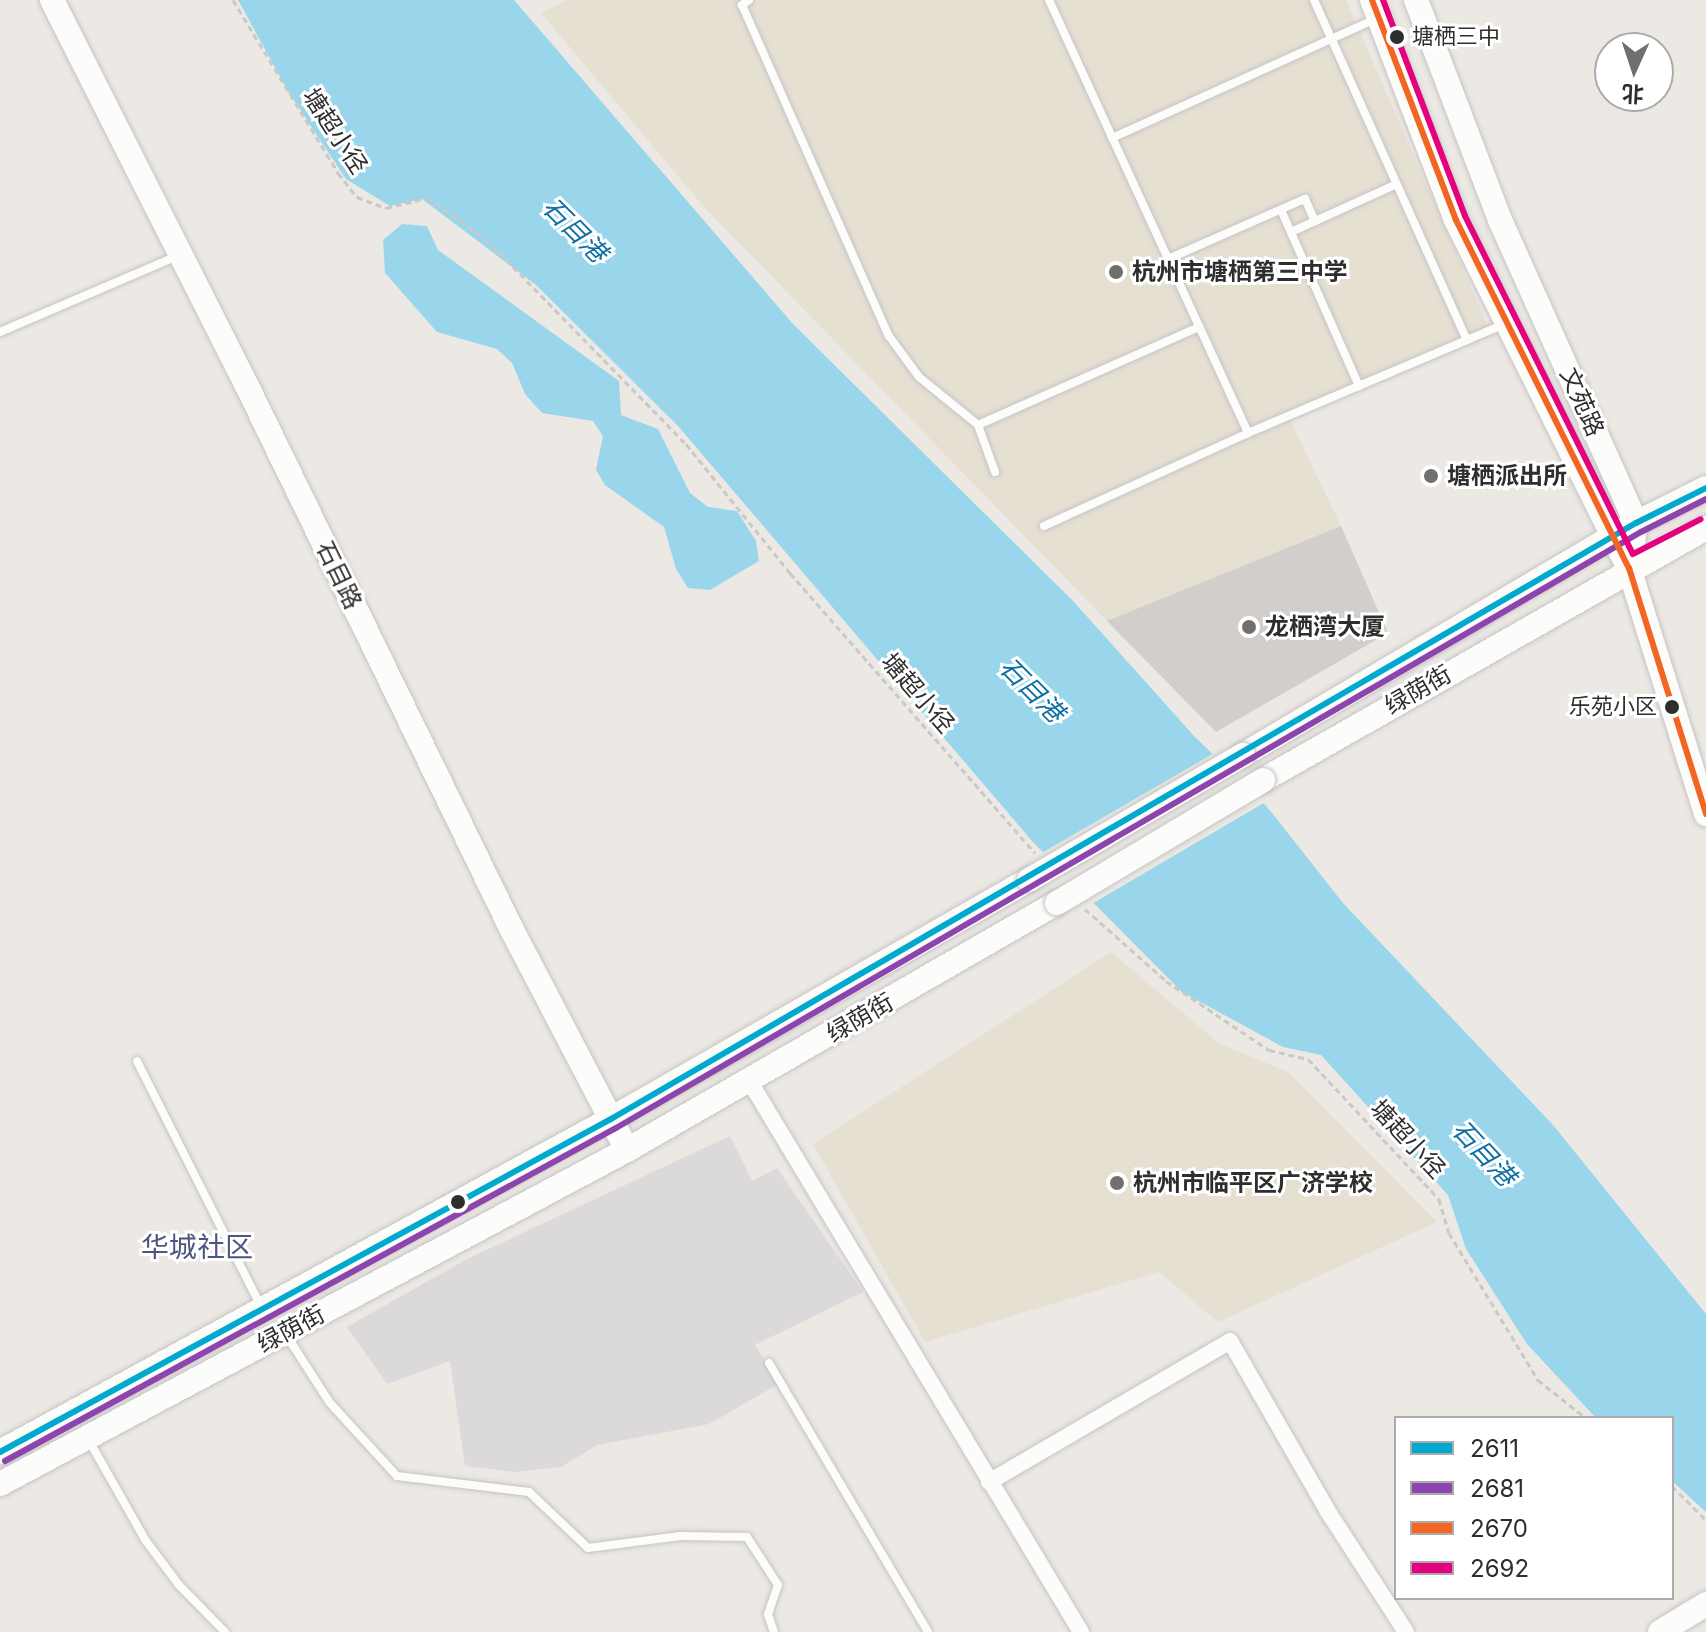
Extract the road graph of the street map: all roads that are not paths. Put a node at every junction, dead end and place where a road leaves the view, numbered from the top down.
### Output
1 (52, 0) edge
2 (749, 0) edge
3 (1049, 0) edge
4 (1314, 0) edge
5 (1416, 0) edge
6 (1376, 8) edge
7 (1331, 39) junction
8 (1112, 138) junction
9 (1397, 184) junction
10 (1281, 210) junction
11 (1315, 221) junction
12 (1291, 232) junction
13 (180, 255) junction
14 (1168, 259) junction
15 (1508, 323) junction
16 (1199, 327) junction
17 (0, 332) edge
18 (1467, 340) junction
19 (1359, 386) junction
20 (978, 425) junction
21 (1248, 433) junction
22 (995, 472) dead end
23 (1706, 488) edge
24 (1636, 523) junction
25 (1044, 526) dead end
26 (1706, 528) edge
27 (1614, 536) junction
28 (1629, 568) junction
29 (1704, 806) edge
30 (137, 1061) dead end
31 (750, 1082) junction
32 (611, 1119) junction
33 (627, 1150) junction
34 (262, 1309) junction
35 (285, 1332) junction
36 (769, 1363) dead end
37 (87, 1438) junction
38 (0, 1452) edge
39 (989, 1482) junction
40 (0, 1484) edge
41 (1706, 1604) edge
42 (1669, 1626) edge
43 (225, 1632) edge
44 (774, 1632) edge
45 (928, 1632) edge
46 (1081, 1632) edge
47 (1406, 1632) edge

1 - 13 main road, 石目路
2 - 20 lane
3 - 8 lane
4 - 7 lane
5 - 24 main road, 文苑路
6 - 7 lane
6 - 15 main road
7 - 8 lane
7 - 9 lane
8 - 14 lane
9 - 11 lane
9 - 18 lane
10 - 11 lane
10 - 12 lane
10 - 14 lane
11 - 12 lane
12 - 19 lane
13 - 17 lane
13 - 32 main road, 石目路
14 - 16 lane
15 - 18 lane
15 - 27 main road
16 - 20 lane
16 - 21 lane
18 - 19 lane
19 - 21 lane
20 - 22 lane
21 - 25 lane
23 - 24 main road, 绿荫街
24 - 27 main road, 绿荫街
24 - 28 main road
26 - 28 main road, 绿荫街
27 - 28 main road
27 - 32 main road, 绿荫街, bridge
28 - 29 main road
28 - 31 main road, 绿荫街, bridge
30 - 34 lane
31 - 33 main road, 绿荫街
31 - 39 street
32 - 33 main road, 石目路
32 - 34 main road, 绿荫街
33 - 35 main road, 绿荫街
34 - 38 main road, 绿荫街
35 - 37 main road, 绿荫街
35 - 44 lane
36 - 45 lane
37 - 40 main road, 绿荫街
37 - 43 lane
39 - 46 street
39 - 47 street
41 - 42 main road

